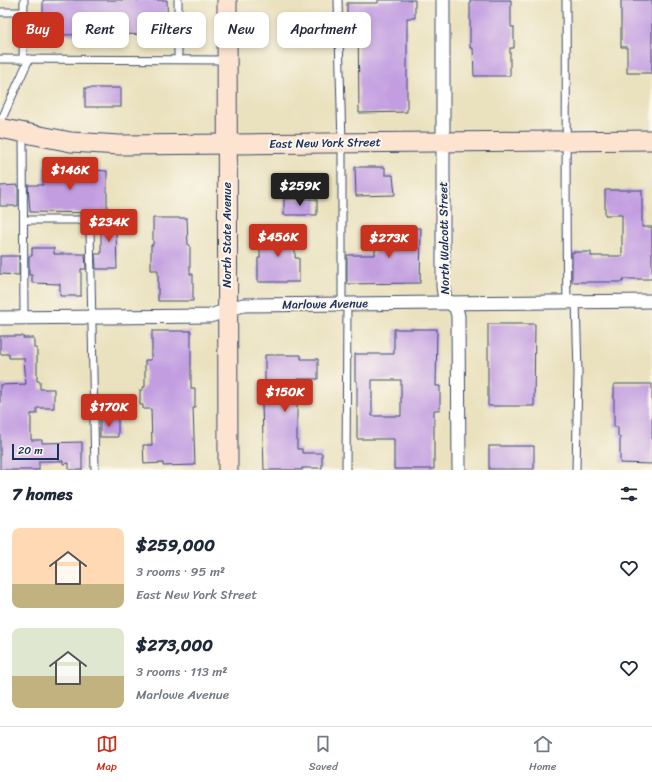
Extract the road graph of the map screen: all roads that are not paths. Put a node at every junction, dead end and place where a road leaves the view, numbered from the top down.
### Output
1 (24, 0) edge
2 (178, 0) edge
3 (227, 0) edge
4 (338, 0) edge
5 (442, 0) edge
6 (566, 0) edge
7 (0, 12) edge
8 (12, 12) edge
9 (24, 12) edge
10 (26, 48) edge
11 (0, 59) edge
12 (26, 59) junction
13 (178, 59) junction
14 (227, 60) junction
15 (0, 123) edge
16 (0, 128) edge
17 (23, 133) junction
18 (567, 140) junction
19 (652, 140) edge
20 (443, 141) junction
21 (342, 143) junction
22 (227, 144) junction
23 (24, 220) junction
24 (571, 301) junction
25 (652, 301) edge
26 (449, 302) junction
27 (344, 304) junction
28 (228, 310) junction
29 (92, 317) junction
30 (0, 318) edge
31 (24, 318) junction
32 (95, 470) edge
33 (228, 470) edge
34 (346, 470) edge
35 (459, 470) edge
36 (576, 470) edge

1 - 9 lane
2 - 13 lane
3 - 14 main road, North State Avenue
4 - 21 lane
5 - 20 street, North Walcott Street
6 - 18 lane
7 - 8 lane
10 - 12 lane
11 - 12 lane
12 - 13 lane
12 - 15 lane
13 - 14 lane
14 - 22 main road, North State Avenue
16 - 17 main road, East New York Street
17 - 22 main road, East New York Street
17 - 23 lane
18 - 19 main road, East New York Street
18 - 20 main road, East New York Street
18 - 24 lane
20 - 21 main road, East New York Street
20 - 26 street, North Walcott Street
21 - 22 main road, East New York Street
21 - 27 lane
22 - 28 main road, North State Avenue
23 - 29 lane
23 - 31 lane
24 - 25 street, Marlowe Avenue
24 - 26 street, Marlowe Avenue
24 - 36 lane
26 - 27 street, Marlowe Avenue
26 - 35 street, North Walcott Street
27 - 28 street, Marlowe Avenue
27 - 34 lane
28 - 29 street, Marlowe Avenue
28 - 33 main road, North State Avenue
29 - 31 street, Marlowe Avenue
29 - 32 lane
30 - 31 street, Marlowe Avenue

